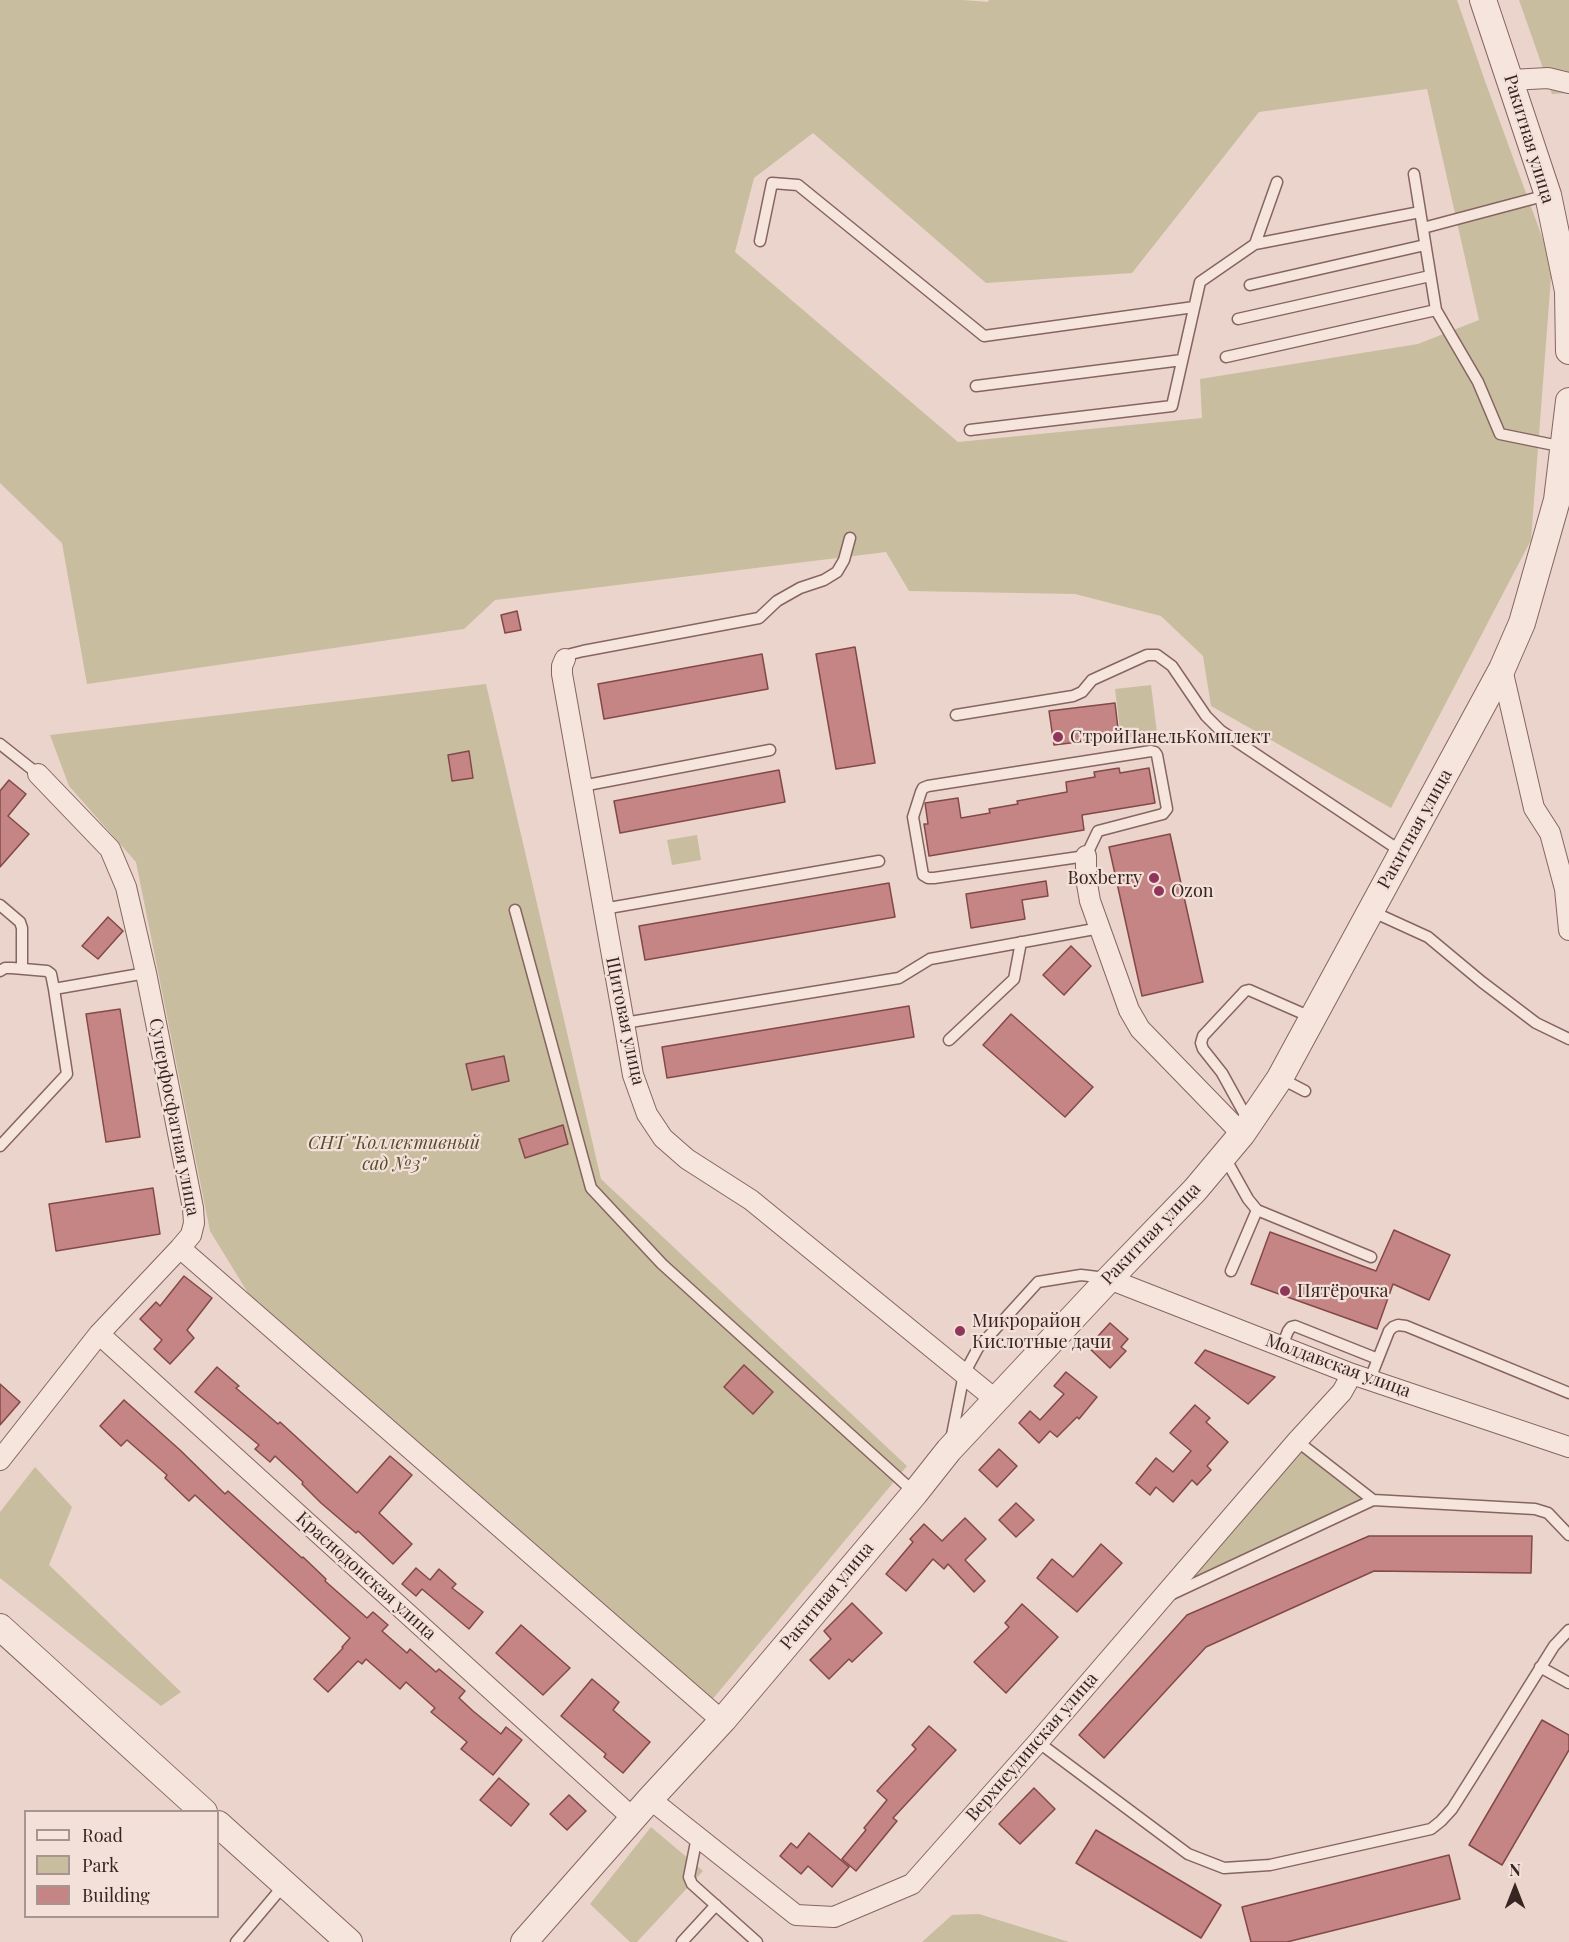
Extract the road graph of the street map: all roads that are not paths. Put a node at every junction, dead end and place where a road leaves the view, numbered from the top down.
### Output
1 (1483, 0) edge
2 (1511, 80) junction
3 (1569, 83) edge
4 (1414, 174) dead end
5 (1277, 182) dead end
6 (1548, 195) junction
7 (1420, 212) junction
8 (1423, 228) junction
9 (760, 241) dead end
10 (1255, 244) junction
11 (1425, 246) junction
12 (1567, 274) edge
13 (1430, 276) junction
14 (1250, 285) dead end
15 (1194, 307) junction
16 (1436, 310) junction
17 (1238, 319) dead end
18 (1569, 351) edge
19 (1226, 357) dead end
20 (1182, 360) junction
21 (976, 386) dead end
22 (1569, 401) edge
23 (970, 430) dead end
24 (1565, 447) junction
25 (1563, 499) edge
26 (850, 538) dead end
27 (565, 659) joint
28 (1502, 669) junction
29 (956, 715) dead end
30 (0, 744) edge
31 (770, 750) dead end
32 (38, 774) joint
33 (582, 786) junction
34 (1402, 852) junction
35 (1086, 856) junction
36 (879, 861) dead end
37 (0, 905) edge
38 (603, 909) junction
39 (515, 910) dead end
40 (1370, 911) junction
41 (1100, 928) junction
42 (1569, 930) edge
43 (1021, 942) junction
44 (22, 969) junction
45 (0, 971) edge
46 (146, 973) junction
47 (54, 989) junction
48 (1313, 1018) junction
49 (624, 1023) junction
50 (1569, 1039) edge
51 (950, 1040) dead end
52 (1280, 1078) junction
53 (1305, 1091) dead end
54 (1245, 1128) junction
55 (0, 1146) edge
56 (1224, 1155) junction
57 (1257, 1210) junction
58 (180, 1248) junction
59 (1371, 1257) dead end
60 (1231, 1271) dead end
61 (1109, 1279) junction
62 (99, 1334) junction
63 (1282, 1346) junction
64 (1378, 1359) junction
65 (964, 1374) junction
66 (1361, 1376) junction
67 (1569, 1393) edge
68 (996, 1400) junction
69 (1297, 1441) junction
70 (1569, 1447) edge
71 (949, 1450) junction
72 (0, 1460) edge
73 (915, 1493) junction
74 (1373, 1500) junction
75 (1569, 1535) edge
76 (1161, 1599) junction
77 (0, 1627) edge
78 (1569, 1630) edge
79 (1540, 1667) junction
80 (1569, 1683) edge
81 (723, 1720) junction
82 (1038, 1742) junction
83 (642, 1808) junction
84 (202, 1810) edge
85 (219, 1825) edge
86 (697, 1837) junction
87 (285, 1885) junction
88 (716, 1905) junction
89 (236, 1942) edge
90 (349, 1942) edge
91 (524, 1942) edge
92 (682, 1942) edge
93 (757, 1942) edge

1 - 2 street, Ракитная улица
2 - 3 street
2 - 6 street, Ракитная улица
4 - 7 lane
5 - 10 lane
6 - 8 lane
6 - 12 street, Ракитная улица
7 - 8 lane
7 - 10 lane
8 - 11 lane
9 - 15 lane
10 - 15 lane
11 - 13 lane
11 - 14 lane
12 - 18 street, Ракитная улица
13 - 16 lane
13 - 17 lane
15 - 20 lane
16 - 19 lane
16 - 24 lane
20 - 21 lane
20 - 23 lane
22 - 24 street, Ракитная улица
24 - 25 street, Ракитная улица
25 - 28 street, Ракитная улица
26 - 27 lane
27 - 33 street, Щитовая улица
28 - 34 street, Ракитная улица
28 - 42 street
29 - 34 lane
30 - 32 lane
31 - 33 lane
32 - 46 street, Суперфосфатная улица
33 - 38 street, Щитовая улица
34 - 40 street, Ракитная улица
35 - 35 lane
35 - 41 street
36 - 38 lane
37 - 44 lane
38 - 49 street, Щитовая улица
39 - 73 lane
40 - 48 street, Ракитная улица
40 - 50 lane
41 - 43 lane
41 - 54 street
43 - 49 lane
43 - 51 lane
44 - 45 lane
44 - 47 lane
46 - 47 lane
46 - 58 street, Суперфосфатная улица
47 - 55 lane
48 - 52 street, Ракитная улица
48 - 54 lane
49 - 65 street, Щитовая улица
52 - 53 lane
52 - 54 street, Ракитная улица
54 - 56 street, Ракитная улица
56 - 57 lane
56 - 61 street, Ракитная улица
57 - 59 lane
57 - 60 lane
58 - 62 street, Суперфосфатная улица
58 - 81 street
61 - 63 street, Молдавская улица
61 - 65 lane
61 - 68 street, Ракитная улица
62 - 72 street, Суперфосфатная улица
62 - 83 street, Краснодонская улица
63 - 64 lane
63 - 66 street, Молдавская улица
64 - 66 lane
64 - 67 lane
65 - 68 street, Щитовая улица
65 - 71 lane
66 - 69 street, Верхнеудинская улица
66 - 70 street, Молдавская улица
68 - 71 street, Ракитная улица
69 - 74 lane
69 - 76 street, Верхнеудинская улица
71 - 73 street, Ракитная улица
73 - 81 street, Ракитная улица
74 - 75 lane
74 - 76 lane
76 - 82 street, Верхнеудинская улица
77 - 84 street
78 - 79 lane
79 - 80 lane
79 - 82 lane
81 - 83 street, Ракитная улица
82 - 86 street, Верхнеудинская улица
83 - 86 street, Верхнеудинская улица
83 - 91 street, Ракитная улица
85 - 87 street
86 - 88 lane
87 - 89 lane
87 - 90 street
88 - 92 lane
88 - 93 lane

